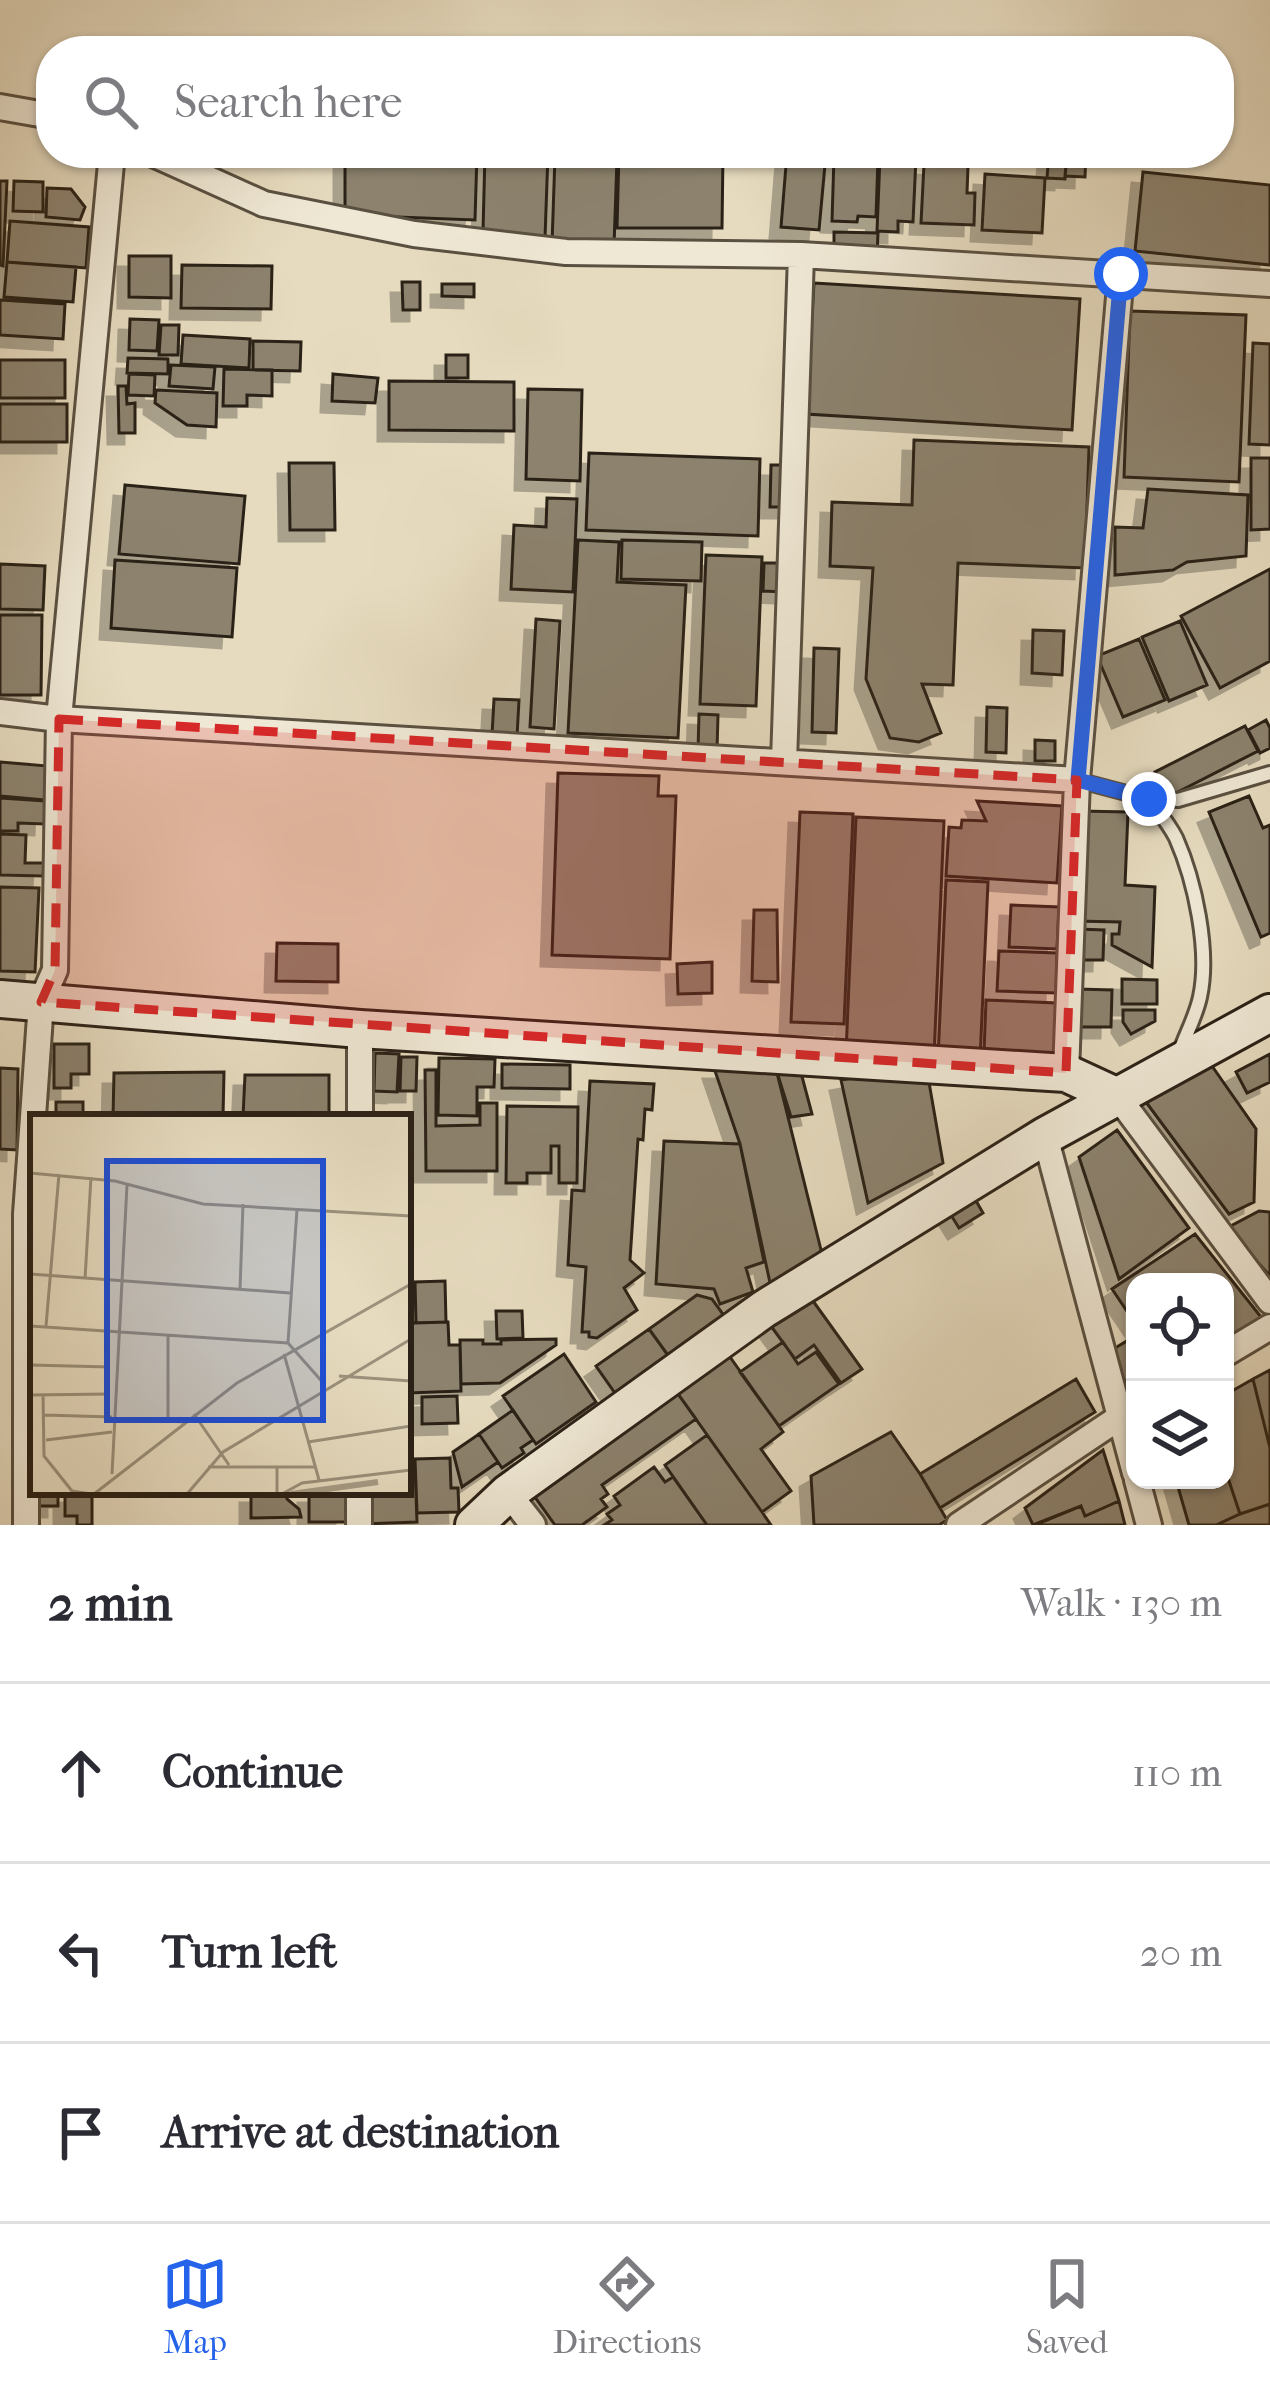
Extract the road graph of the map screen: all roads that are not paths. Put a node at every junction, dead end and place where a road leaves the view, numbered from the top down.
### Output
1 (0, 107) edge
2 (36, 113) edge
3 (111, 168) edge
4 (184, 168) edge
5 (801, 255) junction
6 (1121, 274) junction
7 (1270, 284) edge
8 (0, 712) edge
9 (59, 719) junction
10 (784, 762) junction
11 (1270, 773) edge
12 (1078, 780) junction
13 (1149, 799) junction
14 (0, 1000) edge
15 (41, 1002) junction
16 (1270, 1013) edge
17 (360, 1029) junction
18 (1174, 1066) junction
19 (1066, 1072) junction
20 (1118, 1097) junction
21 (33, 1114) edge
22 (360, 1114) edge
23 (30, 1132) edge
24 (1045, 1136) junction
25 (13, 1214) edge
26 (1270, 1301) edge
27 (1270, 1328) edge
28 (1234, 1349) edge
29 (12, 1376) edge
30 (1126, 1409) edge
31 (1126, 1413) edge
32 (1139, 1489) edge
33 (508, 1493) junction
34 (17, 1514) edge
35 (474, 1525) edge
36 (533, 1525) edge
37 (959, 1525) edge
38 (1149, 1525) edge

1 - 2 street
3 - 9 street
4 - 5 street
5 - 6 street
5 - 10 street
6 - 7 street
6 - 12 street
8 - 9 street
9 - 10 street
9 - 15 street
10 - 12 street
11 - 13 lane
12 - 13 lane
12 - 19 street
13 - 18 lane
14 - 15 street
15 - 17 street
15 - 21 street
16 - 18 street
17 - 19 street
17 - 22 street
18 - 20 street
19 - 20 street
20 - 24 street
20 - 26 street
23 - 25 street
24 - 30 street
24 - 33 street
25 - 29 street
27 - 28 street
29 - 34 street
31 - 37 street
32 - 38 street
33 - 35 street
33 - 36 street

